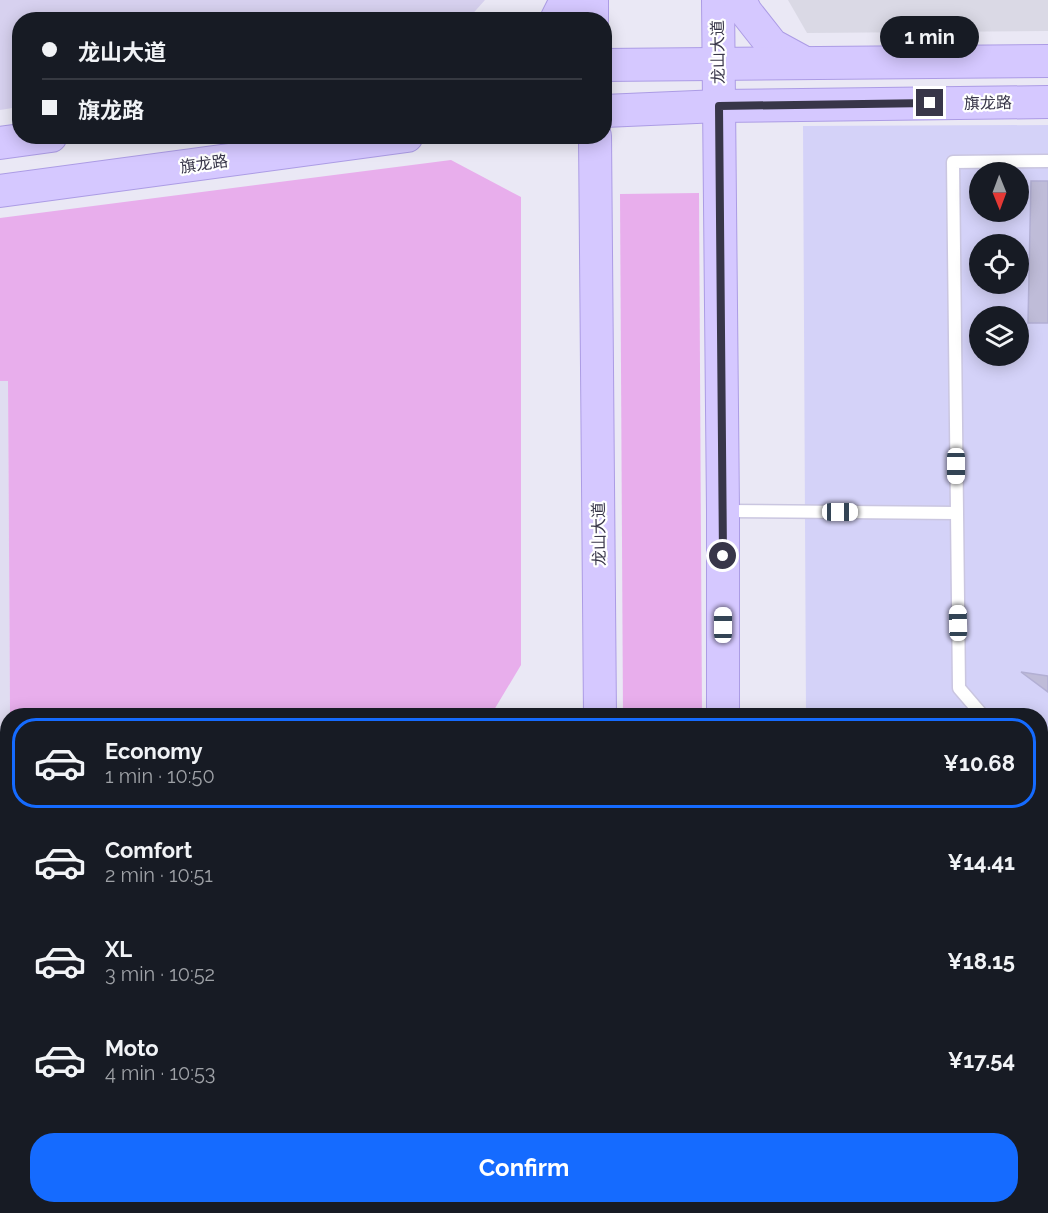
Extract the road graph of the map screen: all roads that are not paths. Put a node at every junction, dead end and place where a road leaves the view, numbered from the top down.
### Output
1 (718, 0) edge
2 (741, 0) edge
3 (1048, 61) edge
4 (806, 63) junction
5 (612, 64) edge
6 (718, 64) junction
7 (1048, 102) edge
8 (719, 106) junction
9 (612, 111) edge
10 (348, 144) edge
11 (595, 144) edge
12 (1048, 161) edge
13 (0, 191) edge
14 (723, 511) junction
15 (957, 513) junction
16 (600, 708) edge
17 (723, 708) edge
18 (976, 708) edge

1 - 6 main road, 龙山大道
2 - 4 main road
3 - 4 main road
4 - 6 main road
5 - 6 main road
6 - 8 main road, 龙山大道
7 - 8 main road, 旗龙路
8 - 9 main road, 旗龙路
8 - 14 main road, 龙山大道
10 - 13 main road, 旗龙路
11 - 16 main road, 龙山大道
12 - 15 lane
14 - 15 lane
14 - 17 main road, 龙山大道
15 - 18 lane

